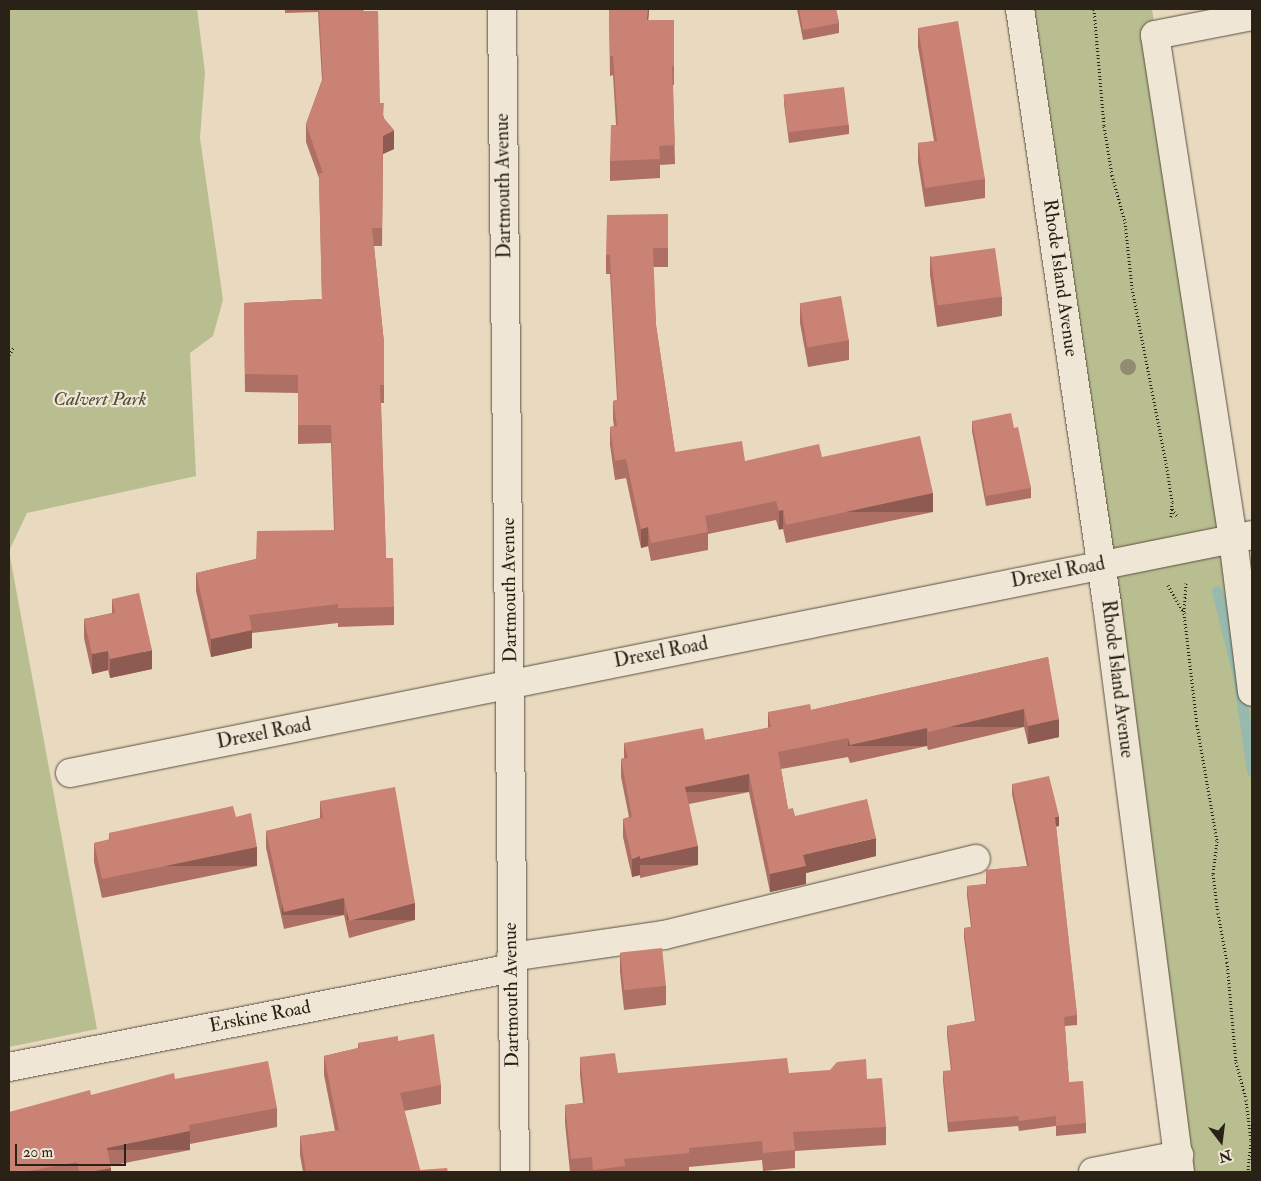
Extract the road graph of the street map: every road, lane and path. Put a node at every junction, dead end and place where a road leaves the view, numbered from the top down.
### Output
1 (502, 9) edge
2 (1020, 9) edge
3 (1094, 9) edge
4 (1252, 16) edge
5 (14, 347) dead end
6 (9, 355) edge
7 (1172, 509) dead end
8 (1242, 537) edge
9 (1102, 565) junction
10 (1184, 612) dead end
11 (512, 684) junction
12 (1252, 692) edge
13 (70, 773) dead end
14 (976, 859) dead end
15 (511, 962) junction
16 (9, 1067) edge
17 (1179, 1164) edge
18 (515, 1172) edge
19 (1093, 1172) edge
20 (1248, 1172) edge

1 - 11 street, Dartmouth Avenue
2 - 9 street, Rhode Island Avenue
3 - 7 path
4 - 8 street
5 - 6 path
8 - 9 street, Drexel Road
8 - 12 street
9 - 11 street, Drexel Road
9 - 17 street, Rhode Island Avenue
10 - 20 path
11 - 13 street, Drexel Road
11 - 15 street, Dartmouth Avenue
14 - 15 street, Erskine Road
15 - 16 street, Erskine Road
15 - 18 street, Dartmouth Avenue
17 - 19 street

